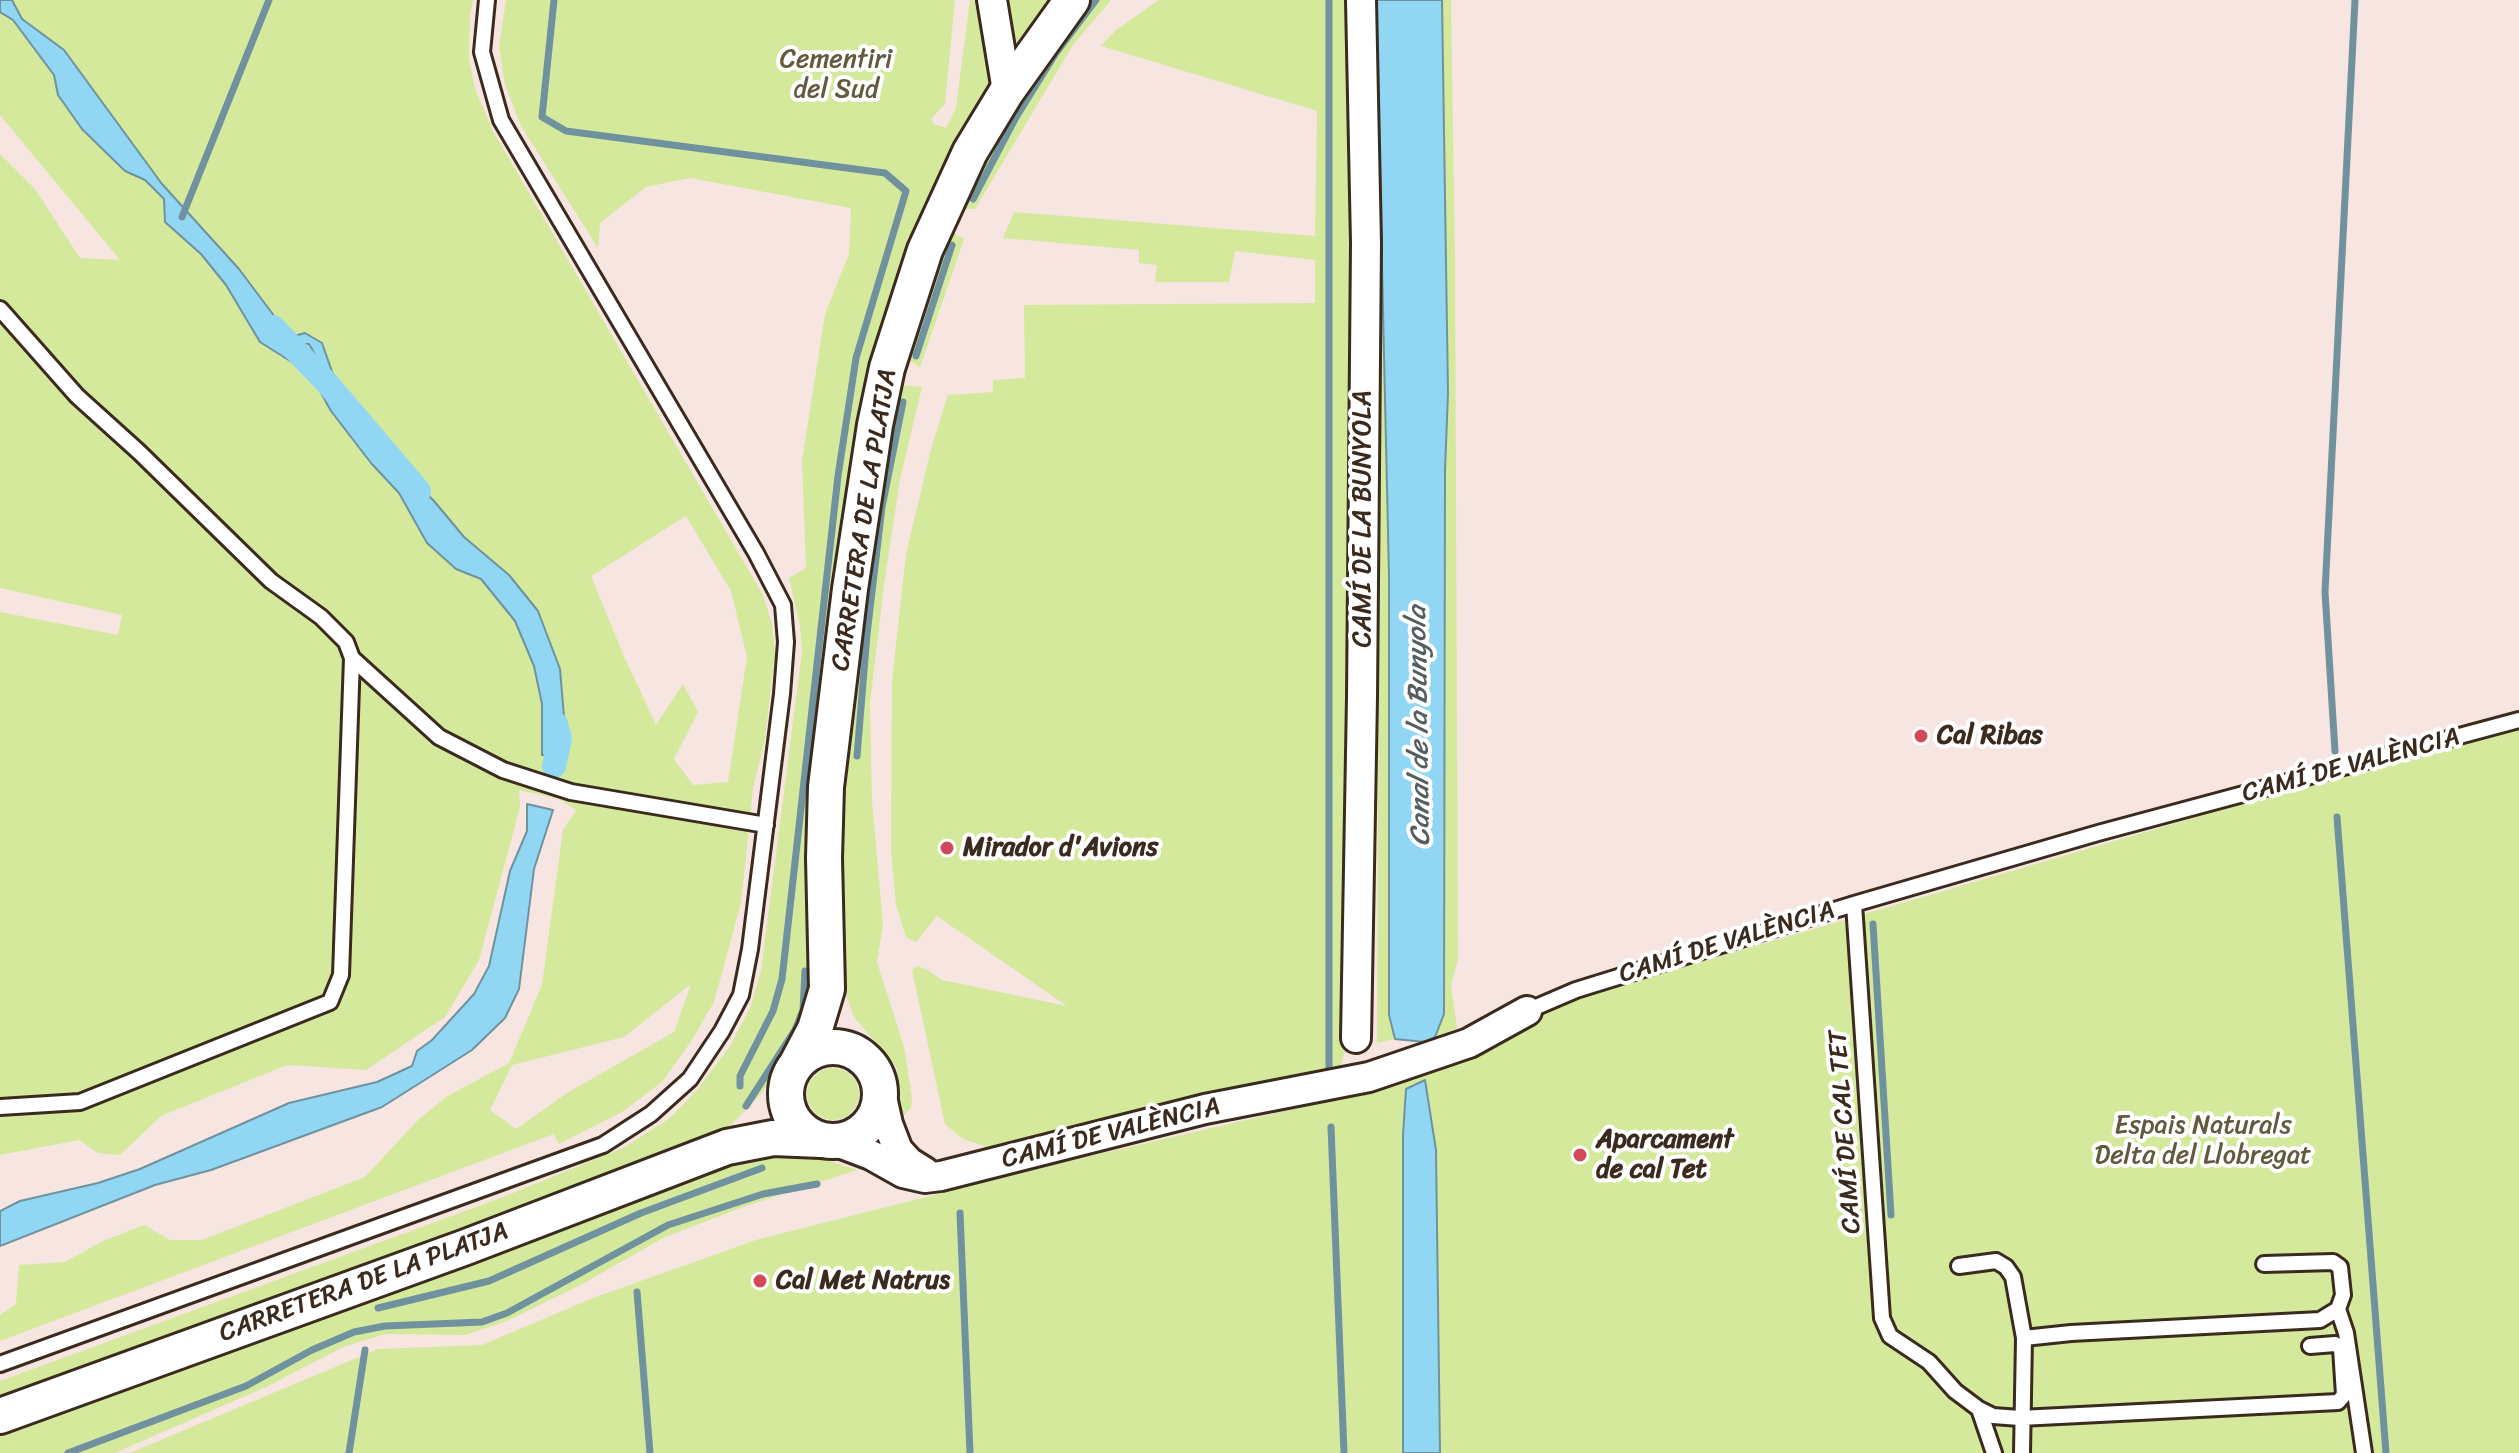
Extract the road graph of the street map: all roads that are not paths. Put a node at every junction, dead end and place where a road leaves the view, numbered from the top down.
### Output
1 (487, 0) edge
2 (992, 0) edge
3 (1072, 0) edge
4 (1361, 0) edge
5 (1007, 91) junction
6 (0, 309) edge
7 (352, 658) junction
8 (2519, 720) edge
9 (766, 825) junction
10 (1854, 904) junction
11 (827, 989) junction
12 (1527, 1011) joint
13 (1356, 1038) dead end
14 (792, 1071) junction
15 (875, 1076) junction
16 (0, 1107) edge
17 (828, 1140) junction
18 (727, 1147) junction
19 (941, 1176) junction
20 (2264, 1264) dead end
21 (1959, 1266) dead end
22 (2338, 1309) junction
23 (2024, 1338) junction
24 (2310, 1346) dead end
25 (0, 1364) edge
26 (1979, 1409) junction
27 (0, 1416) edge
28 (2020, 1418) junction
29 (1994, 1453) edge
30 (2022, 1453) edge
31 (2364, 1453) edge

1 - 9 lane
2 - 5 street
3 - 5 street, CARRETERA DE LA PLATJA
4 - 13 street, CAMÍ DE LA BUNYOLA
5 - 11 street, CARRETERA DE LA PLATJA
6 - 7 lane
7 - 9 lane
7 - 16 lane
8 - 10 lane, CAMÍ DE VALÈNCIA
9 - 25 lane
10 - 12 lane, CAMÍ DE VALÈNCIA
10 - 26 lane, CAMÍ DE CAL TET
11 - 14 street, CARRETERA DE LA PLATJA
11 - 15 street, CARRETERA DE LA PLATJA
12 - 19 street, CAMÍ DE VALÈNCIA
14 - 15 street
14 - 17 street
14 - 18 street, CARRETERA DE LA PLATJA
15 - 17 street
15 - 19 street
17 - 18 street, CARRETERA DE LA PLATJA
17 - 19 street, CAMÍ DE VALÈNCIA
18 - 27 street, CARRETERA DE LA PLATJA
20 - 22 lane
21 - 23 lane
22 - 23 lane
22 - 31 lane
23 - 28 lane
24 - 28 lane
26 - 28 lane
26 - 29 lane
28 - 30 lane

